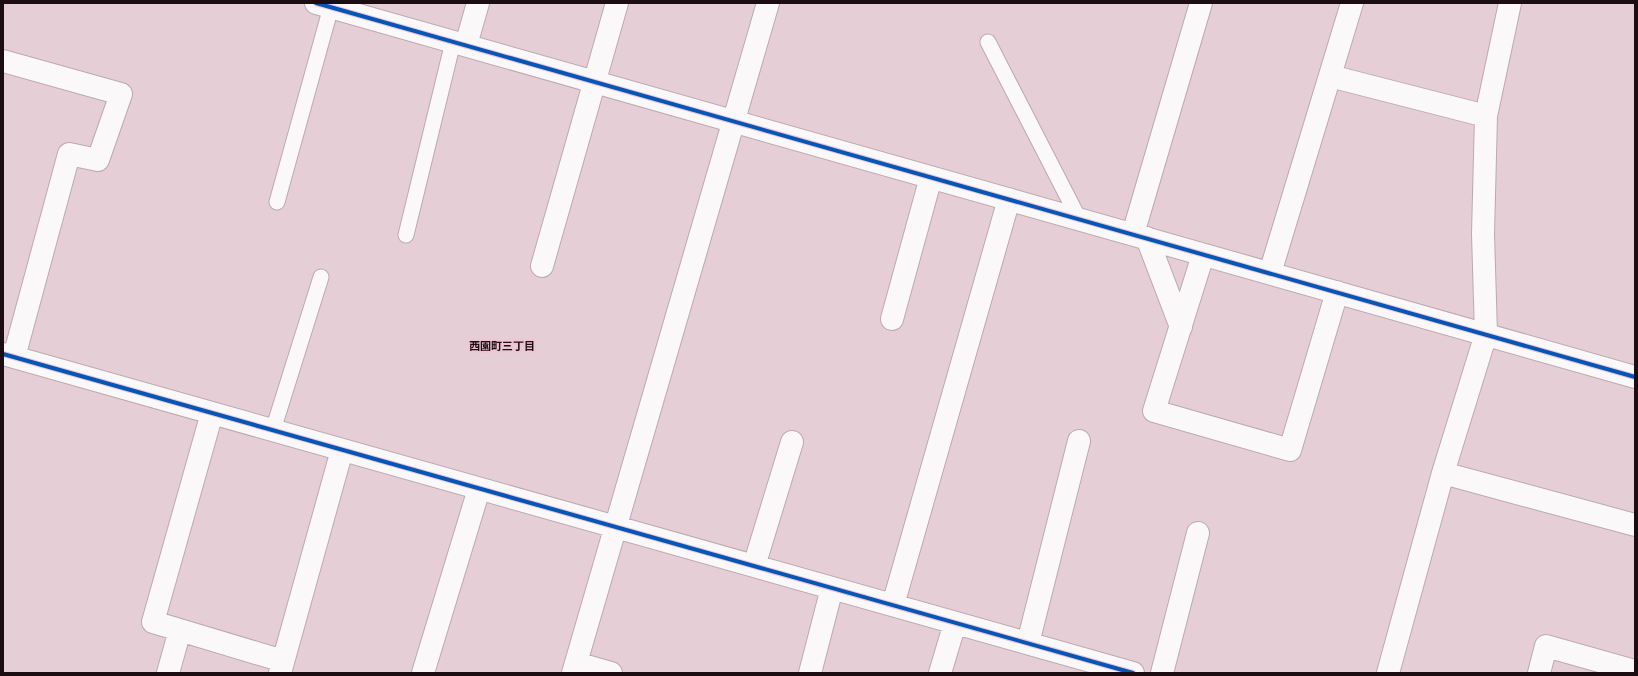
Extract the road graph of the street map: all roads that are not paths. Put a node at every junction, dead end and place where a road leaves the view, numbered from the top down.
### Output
1 (478, 3) edge
2 (617, 3) edge
3 (768, 3) edge
4 (1201, 3) edge
5 (1352, 3) edge
6 (1510, 3) edge
7 (330, 5) edge
8 (988, 42) dead end
9 (460, 44) junction
10 (3, 61) edge
11 (1330, 76) junction
12 (593, 81) junction
13 (1486, 116) junction
14 (733, 121) junction
15 (931, 177) junction
16 (1009, 199) junction
17 (277, 202) dead end
18 (1080, 219) junction
19 (406, 235) dead end
20 (1140, 236) junction
21 (1203, 255) junction
22 (542, 266) dead end
23 (1270, 273) junction
24 (322, 277) dead end
25 (1337, 292) junction
26 (892, 319) dead end
27 (1181, 327) junction
28 (1486, 334) junction
29 (8, 356) edge
30 (1635, 377) edge
31 (212, 413) junction
32 (273, 430) junction
33 (1078, 441) dead end
34 (792, 442) dead end
35 (342, 450) junction
36 (1443, 473) junction
37 (479, 488) junction
38 (1635, 525) edge
39 (615, 527) junction
40 (1198, 533) dead end
41 (754, 566) junction
42 (832, 588) junction
43 (893, 605) junction
44 (955, 622) junction
45 (180, 630) junction
46 (1028, 643) junction
47 (281, 667) edge
48 (1086, 667) edge
49 (575, 668) edge
50 (1635, 671) edge
51 (168, 673) edge
52 (423, 673) edge
53 (611, 673) edge
54 (810, 673) edge
55 (940, 673) edge
56 (1133, 673) edge
57 (1162, 673) edge
58 (1388, 673) edge
59 (1539, 673) edge

1 - 9 street
2 - 12 street
3 - 14 street
4 - 20 street
5 - 11 street
6 - 13 street
7 - 9 street
7 - 17 lane
8 - 18 lane
9 - 12 street
9 - 19 lane
10 - 29 street
11 - 13 street
11 - 23 street
12 - 14 street
12 - 22 street
13 - 28 street
14 - 15 street
14 - 39 street
15 - 16 street
15 - 26 street
16 - 18 street
16 - 43 street
18 - 20 street
20 - 21 street
20 - 27 street
21 - 23 street
21 - 27 street
23 - 25 street
24 - 32 lane
25 - 27 street
25 - 28 street
28 - 30 street
28 - 36 street
29 - 31 street
31 - 32 street
31 - 45 street
32 - 35 street
33 - 46 street
34 - 41 street
35 - 37 street
35 - 47 street
36 - 38 street
36 - 58 street
37 - 39 street
37 - 52 street
39 - 41 street
39 - 49 street
40 - 57 street
41 - 42 street
42 - 43 street
42 - 54 street
43 - 44 street
44 - 46 street
44 - 55 street
45 - 47 street
45 - 51 street
46 - 48 street
48 - 56 street
49 - 53 street
50 - 59 street

